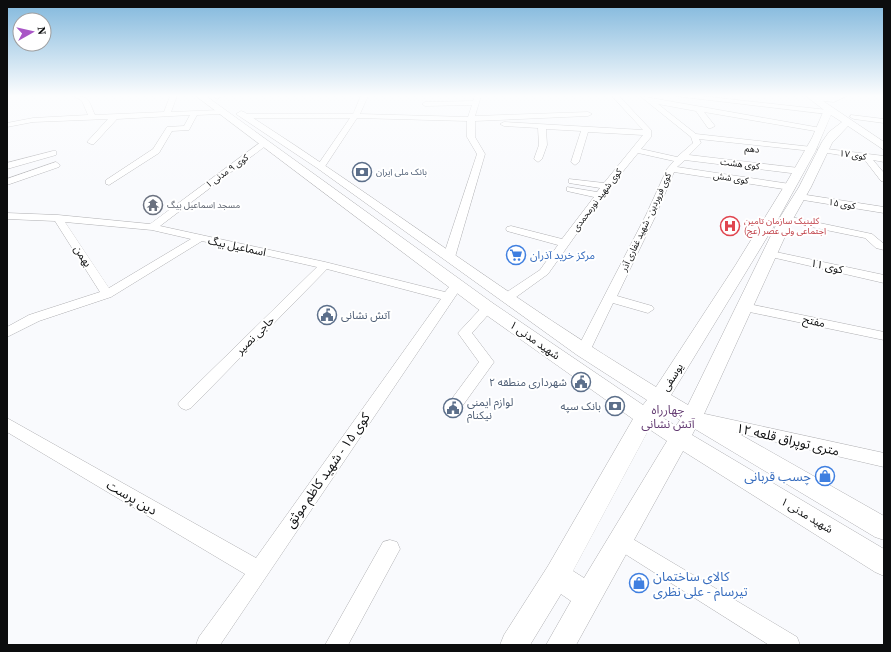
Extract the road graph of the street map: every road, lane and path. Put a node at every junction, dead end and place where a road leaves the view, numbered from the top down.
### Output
1 (105, 126) edge
2 (187, 126) edge
3 (246, 126) edge
4 (259, 126) edge
5 (348, 126) edge
6 (471, 126) edge
7 (542, 126) edge
8 (548, 126) edge
9 (644, 126) edge
10 (679, 126) edge
11 (824, 126) edge
12 (838, 126) edge
13 (857, 126) edge
14 (865, 126) edge
15 (585, 129) junction
16 (647, 133) junction
17 (884, 137) edge
18 (695, 139) junction
19 (91, 142) dead end
20 (264, 144) junction
21 (884, 147) edge
22 (636, 150) junction
23 (53, 153) dead end
24 (866, 156) junction
25 (680, 158) junction
26 (538, 159) dead end
27 (884, 159) edge
28 (575, 162) dead end
29 (56, 165) dead end
30 (7, 166) edge
31 (321, 166) junction
32 (805, 168) junction
33 (671, 169) junction
34 (884, 179) edge
35 (7, 182) edge
36 (109, 182) dead end
37 (607, 186) junction
38 (600, 195) junction
39 (884, 210) edge
40 (7, 216) edge
41 (58, 218) junction
42 (786, 219) junction
43 (152, 227) junction
44 (511, 228) dead end
45 (200, 238) junction
46 (565, 243) junction
47 (882, 247) edge
48 (762, 251) junction
49 (449, 257) junction
50 (325, 265) junction
51 (476, 275) junction
52 (884, 279) edge
53 (453, 291) junction
54 (107, 294) junction
55 (508, 296) junction
56 (610, 298) junction
57 (744, 307) junction
58 (488, 308) junction
59 (648, 309) dead end
60 (7, 334) edge
61 (884, 336) edge
62 (583, 352) junction
63 (659, 398) junction
64 (186, 404) dead end
65 (454, 408) dead end
66 (645, 417) junction
67 (692, 417) junction
68 (7, 424) edge
69 (680, 438) junction
70 (884, 460) edge
71 (884, 529) edge
72 (621, 541) junction
73 (390, 549) dead end
74 (884, 563) edge
75 (257, 570) junction
76 (557, 575) junction
77 (588, 597) junction
78 (206, 645) edge
79 (336, 645) edge
80 (514, 645) edge
81 (560, 645) edge
82 (789, 645) edge

1 - 19 street
2 - 36 street
3 - 20 main road, شهید مدنی ۱
4 - 31 main road, شهید مدنی ۱
5 - 31 street
6 - 49 street
7 - 26 street
8 - 15 street
9 - 16 street
10 - 18 street
11 - 32 main road, یوسفی
12 - 32 main road, یوسفی
13 - 21 main road
14 - 17 main road
15 - 16 street
15 - 28 street
16 - 22 street, کوی شهید نورمحمدی
18 - 25 street, کوی فروردین - شهید غفاری آذر
18 - 32 street, دهم
20 - 43 street, کوی ۹ مدنی ۱
20 - 53 main road, شهید مدنی ۱
22 - 25 street, کوی هشت
22 - 37 street, کوی شهید نورمحمدی
23 - 30 street
24 - 27 street, کوی ۱۷
24 - 32 street, کوی ۱۷
24 - 34 street
25 - 32 street, کوی هشت
25 - 33 street, کوی فروردین - شهید غفاری آذر
29 - 35 street
31 - 49 main road, شهید مدنی ۱
32 - 33 street, کوی شش
32 - 39 street, کوی ۱۵
32 - 42 main road, یوسفی
32 - 48 main road, یوسفی
33 - 56 street, کوی فروردین - شهید غفاری آذر
37 - 38 street, کوی شهید نورمحمدی
37 - 38 street
38 - 46 street, کوی شهید نورمحمدی
40 - 41 street, اسماعیل بیگ
41 - 43 street, اسماعیل بیگ
41 - 54 street, بهمن
42 - 47 street
42 - 48 main road, یوسفی
43 - 45 street, اسماعیل بیگ
44 - 46 street
45 - 50 street, اسماعیل بیگ
45 - 54 street
46 - 55 street, کوی شهید نورمحمدی
48 - 52 street, کوی ۱۱
48 - 57 main road, یوسفی
48 - 63 main road, یوسفی
49 - 51 main road, شهید مدنی ۱
50 - 53 street, اسماعیل بیگ
50 - 64 street, حاجی نصیر
51 - 53 main road
51 - 55 main road, شهید مدنی ۱
53 - 58 main road, شهید مدنی ۱
53 - 75 street, کوی ۱۵ - شهید کاظم موثق
54 - 60 street
55 - 58 main road
55 - 62 main road, شهید مدنی ۱
56 - 59 street
56 - 62 street, کوی فروردین - شهید غفاری آذر
57 - 61 street, مفتح
57 - 67 main road, یوسفی
58 - 65 street
58 - 66 main road, شهید مدنی ۱
62 - 63 main road, شهید مدنی ۱
63 - 66 main road, یوسفی
63 - 67 main road, شهید مدنی ۱
66 - 69 main road, شهید مدنی ۱
66 - 76 main road, یوسفی
67 - 69 main road, یوسفی
67 - 70 street, ۱۲ متری توپراق قلعه
67 - 71 main road, شهید مدنی ۱
68 - 75 street, دین پرست
69 - 72 main road, یوسفی
69 - 74 main road, شهید مدنی ۱
72 - 77 main road, یوسفی
72 - 82 street
73 - 79 street
75 - 78 street, کوی ۱۵ - شهید کاظم موثق
76 - 77 main road
76 - 80 main road, یوسفی
77 - 81 main road, یوسفی

